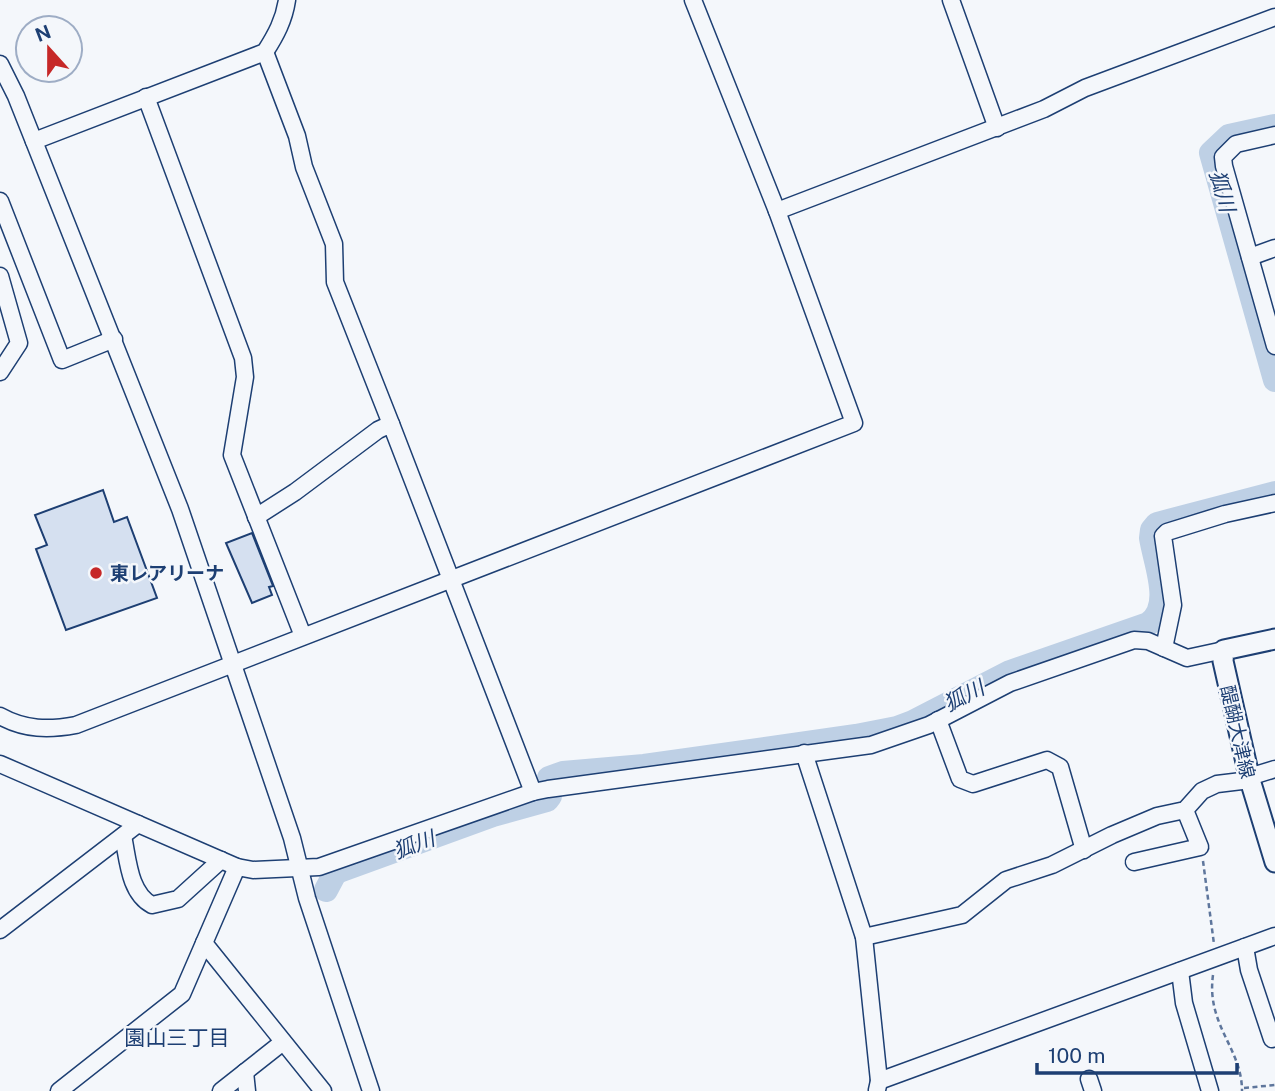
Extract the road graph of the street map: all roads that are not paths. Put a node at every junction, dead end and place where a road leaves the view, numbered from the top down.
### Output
1 (287, 0) edge
2 (693, 0) edge
3 (951, 0) edge
4 (1275, 17) edge
5 (265, 52) junction
6 (0, 64) edge
7 (146, 97) junction
8 (997, 128) junction
9 (1275, 135) edge
10 (34, 141) junction
11 (0, 201) edge
12 (777, 211) junction
13 (1275, 248) edge
14 (1250, 257) junction
15 (0, 276) edge
16 (114, 339) junction
17 (1275, 346) edge
18 (0, 372) edge
19 (391, 424) junction
20 (1275, 503) edge
21 (256, 517) junction
22 (450, 579) junction
23 (303, 636) junction
24 (1275, 639) edge
25 (1164, 648) junction
26 (1224, 650) junction
27 (232, 664) junction
28 (0, 716) edge
29 (938, 720) junction
30 (804, 753) junction
31 (0, 764) edge
32 (1275, 769) edge
33 (1249, 779) junction
34 (533, 792) junction
35 (1185, 810) junction
36 (138, 824) junction
37 (123, 836) junction
38 (1084, 850) junction
39 (221, 860) junction
40 (1134, 862) dead end
41 (1275, 862) edge
42 (237, 867) junction
43 (299, 867) junction
44 (0, 930) edge
45 (1275, 936) edge
46 (864, 937) junction
47 (204, 943) junction
48 (1245, 947) junction
49 (1180, 971) junction
50 (1269, 1007) edge
51 (1272, 1039) dead end
52 (283, 1042) junction
53 (245, 1072) junction
54 (878, 1086) edge
55 (59, 1091) edge
56 (221, 1091) edge
57 (247, 1091) edge
58 (323, 1091) edge
59 (371, 1091) edge
60 (1210, 1091) edge

1 - 5 street
2 - 12 street
3 - 8 street
4 - 8 street
5 - 7 street
5 - 19 street
6 - 10 street
7 - 10 street
7 - 21 street
8 - 12 street
9 - 14 street
10 - 16 street
11 - 16 street
12 - 22 street
13 - 14 street
14 - 17 street
15 - 18 street
16 - 27 street
19 - 21 street
19 - 22 street
20 - 25 street
21 - 23 street
22 - 23 street
22 - 34 street
23 - 27 street
24 - 26 main road
25 - 26 street
25 - 29 street
26 - 33 main road, 醍醐大津線
27 - 28 street
27 - 43 street
29 - 30 street
29 - 38 street
30 - 34 street
30 - 46 street
31 - 36 street
32 - 33 street
33 - 35 street
33 - 41 main road, 醍醐大津線
34 - 43 street
35 - 38 street
35 - 40 street
36 - 37 street
36 - 39 street
37 - 39 street
37 - 44 street
38 - 46 street
39 - 42 street
42 - 43 street
42 - 47 street
43 - 59 street
45 - 48 street
46 - 54 street
47 - 52 street
47 - 55 street
48 - 49 street
48 - 50 street
49 - 54 street
49 - 60 street
50 - 51 street
52 - 53 street
52 - 58 street
53 - 56 street
53 - 57 street

